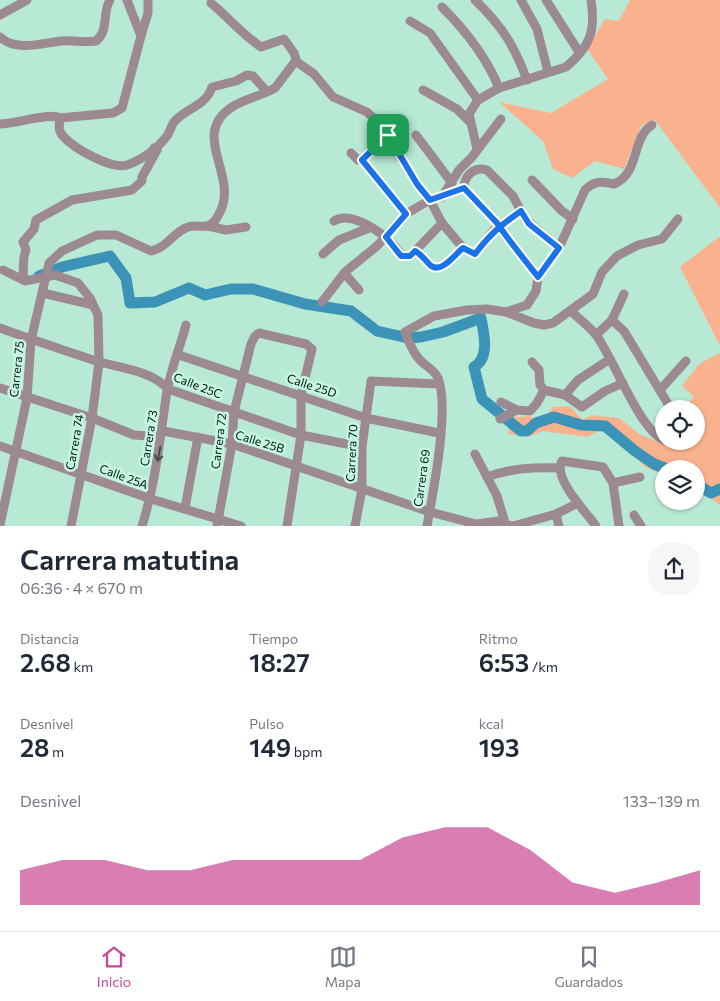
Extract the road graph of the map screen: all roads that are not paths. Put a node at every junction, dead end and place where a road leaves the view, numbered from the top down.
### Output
1 (27, 0) edge
2 (110, 0) edge
3 (127, 0) edge
4 (148, 0) edge
5 (475, 0) edge
6 (521, 0) edge
7 (546, 0) edge
8 (591, 0) edge
9 (211, 3) dead end
10 (442, 7) dead end
11 (0, 15) edge
12 (410, 21) dead end
13 (141, 36) junction
14 (0, 37) edge
15 (579, 52) junction
16 (297, 62) junction
17 (548, 72) junction
18 (527, 80) junction
19 (499, 88) junction
20 (423, 90) dead end
21 (267, 92) junction
22 (478, 100) junction
23 (60, 118) junction
24 (501, 119) dead end
25 (469, 121) junction
26 (0, 124) edge
27 (652, 124) dead end
28 (388, 135) junction
29 (416, 135) dead end
30 (154, 148) junction
31 (478, 149) junction
32 (350, 153) dead end
33 (362, 160) junction
34 (532, 180) dead end
35 (452, 183) junction
36 (464, 188) junction
37 (442, 197) junction
38 (430, 200) junction
39 (521, 211) junction
40 (406, 214) junction
41 (678, 218) dead end
42 (573, 219) junction
43 (334, 221) dead end
44 (442, 223) junction
45 (208, 226) junction
46 (499, 226) junction
47 (246, 227) dead end
48 (369, 228) junction
49 (386, 237) junction
50 (463, 248) junction
51 (559, 248) junction
52 (415, 251) junction
53 (323, 254) dead end
54 (3, 270) dead end
55 (24, 274) junction
56 (345, 274) junction
57 (46, 276) junction
58 (538, 277) junction
59 (359, 290) dead end
60 (43, 294) junction
61 (624, 294) dead end
62 (322, 302) dead end
63 (93, 305) junction
64 (571, 311) junction
65 (506, 312) junction
66 (612, 320) junction
67 (186, 325) dead end
68 (0, 328) edge
69 (596, 335) junction
70 (31, 340) junction
71 (179, 355) junction
72 (610, 359) junction
73 (686, 361) dead end
74 (99, 362) junction
75 (532, 362) dead end
76 (243, 375) junction
77 (623, 383) junction
78 (439, 384) junction
79 (0, 388) edge
80 (168, 389) junction
81 (544, 390) junction
82 (660, 390) junction
83 (301, 395) junction
84 (565, 395) junction
85 (27, 398) junction
86 (665, 400) edge
87 (500, 402) dead end
88 (234, 412) junction
89 (92, 418) junction
90 (366, 418) junction
91 (163, 431) junction
92 (439, 433) junction
93 (655, 433) edge
94 (301, 435) junction
95 (198, 438) junction
96 (232, 444) junction
97 (0, 446) edge
98 (362, 447) junction
99 (16, 450) junction
100 (475, 454) dead end
101 (561, 464) junction
102 (297, 465) junction
103 (81, 474) junction
104 (640, 476) dead end
105 (487, 477) junction
106 (613, 483) junction
107 (362, 489) junction
108 (151, 499) junction
109 (578, 503) junction
110 (184, 508) junction
111 (430, 512) junction
112 (556, 514) junction
113 (634, 515) dead end
114 (218, 522) edge
115 (0, 525) edge
116 (4, 526) edge
117 (71, 526) edge
118 (142, 526) edge
119 (241, 526) edge
120 (287, 526) edge
121 (355, 526) edge
122 (427, 526) edge
123 (506, 526) edge
124 (512, 526) edge
125 (559, 526) edge
126 (596, 526) edge
127 (619, 526) edge
128 (640, 526) edge

1 - 11 street
2 - 14 street
3 - 13 street
4 - 13 street
5 - 18 street
6 - 17 street
7 - 15 street
8 - 15 street
9 - 16 street
10 - 19 street
12 - 22 street
13 - 23 street
15 - 17 street
16 - 21 street
16 - 28 street
17 - 18 street
18 - 19 street
19 - 22 street
20 - 25 street
21 - 30 street
21 - 45 street
22 - 25 street
23 - 26 street
23 - 30 street
24 - 31 street
25 - 31 street
27 - 42 street
28 - 33 street
28 - 38 street
29 - 35 street
30 - 55 street
31 - 35 street
32 - 33 street
33 - 40 street
34 - 42 street
35 - 37 street
36 - 37 street
36 - 39 street
36 - 46 street
37 - 38 street
38 - 40 street
38 - 44 street
39 - 46 street
39 - 51 street
40 - 49 street
41 - 64 street
42 - 51 street
43 - 48 street
44 - 50 street
44 - 52 street
45 - 47 street
45 - 57 street
46 - 50 street
46 - 58 street
48 - 49 street
48 - 53 street
49 - 52 street
49 - 56 street
50 - 52 street
51 - 58 street
54 - 55 street
55 - 57 street
56 - 59 street
56 - 62 street
57 - 60 street, Carrera 75
57 - 63 street
58 - 65 street
60 - 63 street
60 - 70 street, Carrera 75
61 - 66 street
63 - 74 street, Carrera 74
64 - 65 street
64 - 69 street
65 - 78 street
66 - 69 street
66 - 82 street
67 - 71 street, Carrera 73
68 - 70 street, Calle 25C
69 - 72 street
70 - 74 street, Calle 25C
70 - 85 street, Carrera 75
71 - 76 street, Calle 25D
71 - 80 street, Carrera 73
72 - 77 street
72 - 84 street
73 - 82 street
74 - 80 street, Calle 25C
74 - 89 street, Carrera 74
75 - 81 street
76 - 83 street, Calle 25D
76 - 83 street, Carrera 72
76 - 88 street, Carrera 72
77 - 84 street
77 - 93 street
78 - 90 street, Carrera 70
78 - 92 street, Carrera 69
79 - 85 street, Calle 25B
80 - 88 street, Calle 25C
80 - 91 street, Carrera 73
81 - 84 street
81 - 87 street
82 - 86 street
83 - 90 street, Calle 25D
83 - 94 street
85 - 89 street, Calle 25B
85 - 99 street, Carrera 75
88 - 94 street, Calle 25C
88 - 96 street, Carrera 72
89 - 91 street, Calle 25B
89 - 103 street, Carrera 74
90 - 92 street, Calle 25D
90 - 98 street, Carrera 70
91 - 95 street, Calle 25B
91 -> 108 street, Carrera 73
92 - 111 street, Carrera 69
94 - 98 street, Calle 25C
94 - 102 street
95 - 96 street, Calle 25B
95 - 110 street
96 - 102 street, Calle 25B
96 - 114 street, Carrera 72
97 - 99 street, Calle 25A
98 - 107 street, Carrera 70
99 - 103 street, Calle 25A
99 - 115 street, Carrera 75
100 - 105 street
101 - 105 street
101 - 106 street
101 - 109 street
102 - 107 street, Calle 25B
102 - 120 street
103 - 108 street, Calle 25A
103 - 117 street, Carrera 74
104 - 106 street
105 - 123 street
106 - 127 street
107 - 111 street, Calle 25B
107 - 121 street, Carrera 70
108 - 110 street, Calle 25A
108 - 118 street, Carrera 73
109 - 112 street, Calle 25B
109 - 126 street
110 - 114 street, Calle 25A
111 - 122 street, Carrera 69
111 - 123 street, Calle 25B
112 - 124 street, Calle 25B
112 - 125 street
113 - 128 street
114 - 119 street, Calle 25A
115 - 116 street
123 - 124 street, Calle 25B

